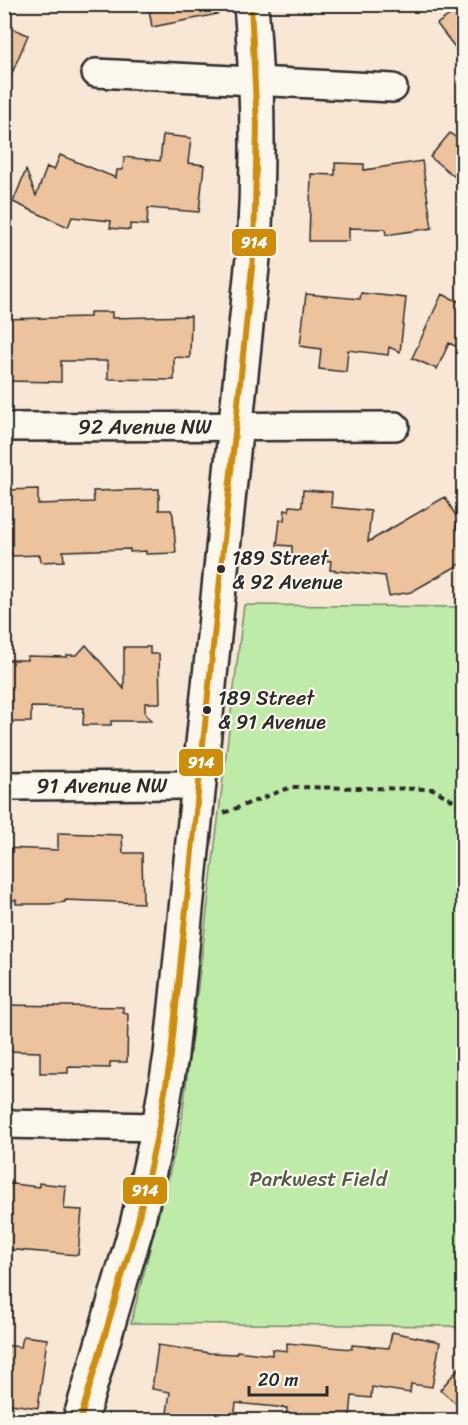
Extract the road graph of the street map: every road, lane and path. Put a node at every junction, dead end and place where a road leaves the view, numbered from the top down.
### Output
1 (251, 4) edge
2 (96, 74) dead end
3 (258, 83) junction
4 (393, 88) dead end
5 (236, 426) junction
6 (395, 426) dead end
7 (4, 427) edge
8 (199, 785) junction
9 (4, 786) edge
10 (464, 807) edge
11 (196, 824) junction
12 (4, 1124) edge
13 (159, 1127) junction
14 (80, 1420) edge

1 - 3 street
2 - 3 street
3 - 4 street
3 - 5 street
5 - 6 street, 92 Avenue NW
5 - 7 street, 92 Avenue NW
5 - 8 street
8 - 9 street, 91 Avenue NW
8 - 11 street
10 - 11 path
11 - 13 street
12 - 13 street
13 - 14 street

